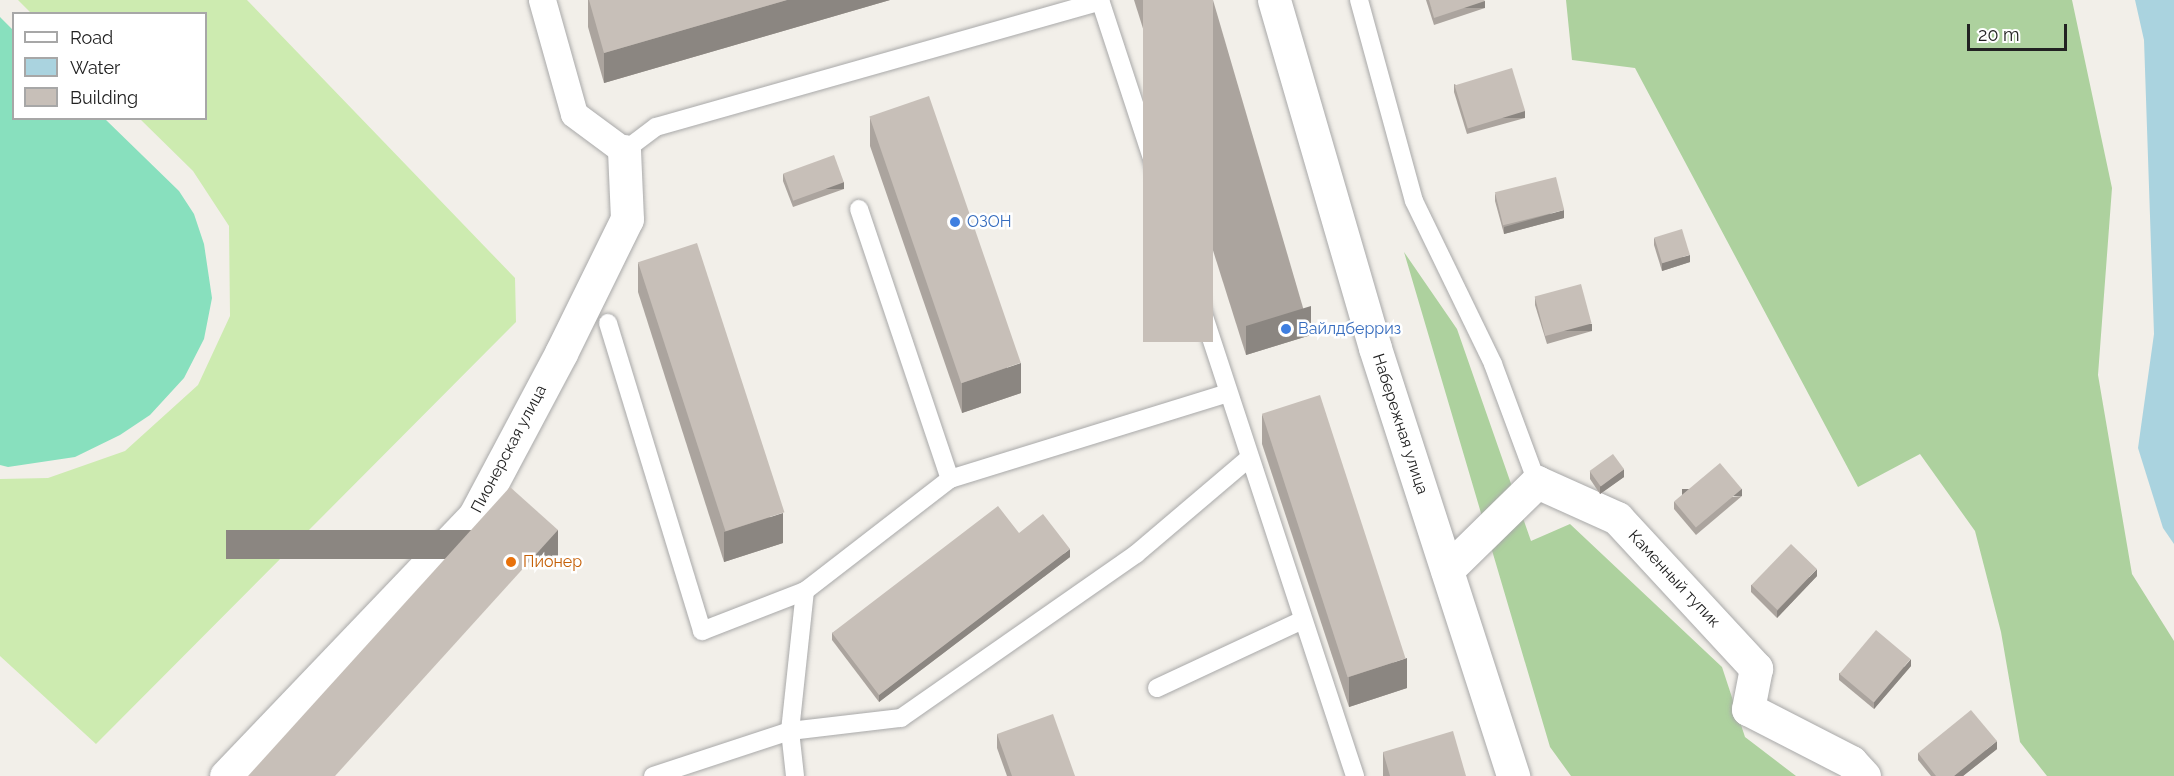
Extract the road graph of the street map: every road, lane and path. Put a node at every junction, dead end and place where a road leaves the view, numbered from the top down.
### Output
1 (542, 0) edge
2 (1100, 0) edge
3 (1274, 0) edge
4 (1359, 0) edge
5 (624, 151) junction
6 (859, 209) dead end
7 (608, 323) dead end
8 (1228, 393) junction
9 (1249, 458) junction
10 (950, 479) junction
11 (1537, 482) junction
12 (1447, 570) junction
13 (805, 591) junction
14 (1303, 620) junction
15 (1157, 688) dead end
16 (790, 731) junction
17 (226, 776) edge
18 (652, 776) edge
19 (795, 776) edge
20 (1355, 776) edge
21 (1513, 776) edge
22 (1864, 776) edge

1 - 5 street
2 - 5 lane
2 - 8 lane
3 - 12 street, Набережная улица
4 - 11 lane
5 - 17 street, Пионерская улица
6 - 10 lane
7 - 13 lane
8 - 9 lane
8 - 10 lane
9 - 14 lane
9 - 16 lane
10 - 13 lane
11 - 12 street
11 - 22 street, Каменный тупик
12 - 21 street, Набережная улица
13 - 16 lane
14 - 15 lane
14 - 20 lane
16 - 18 lane
16 - 19 lane

